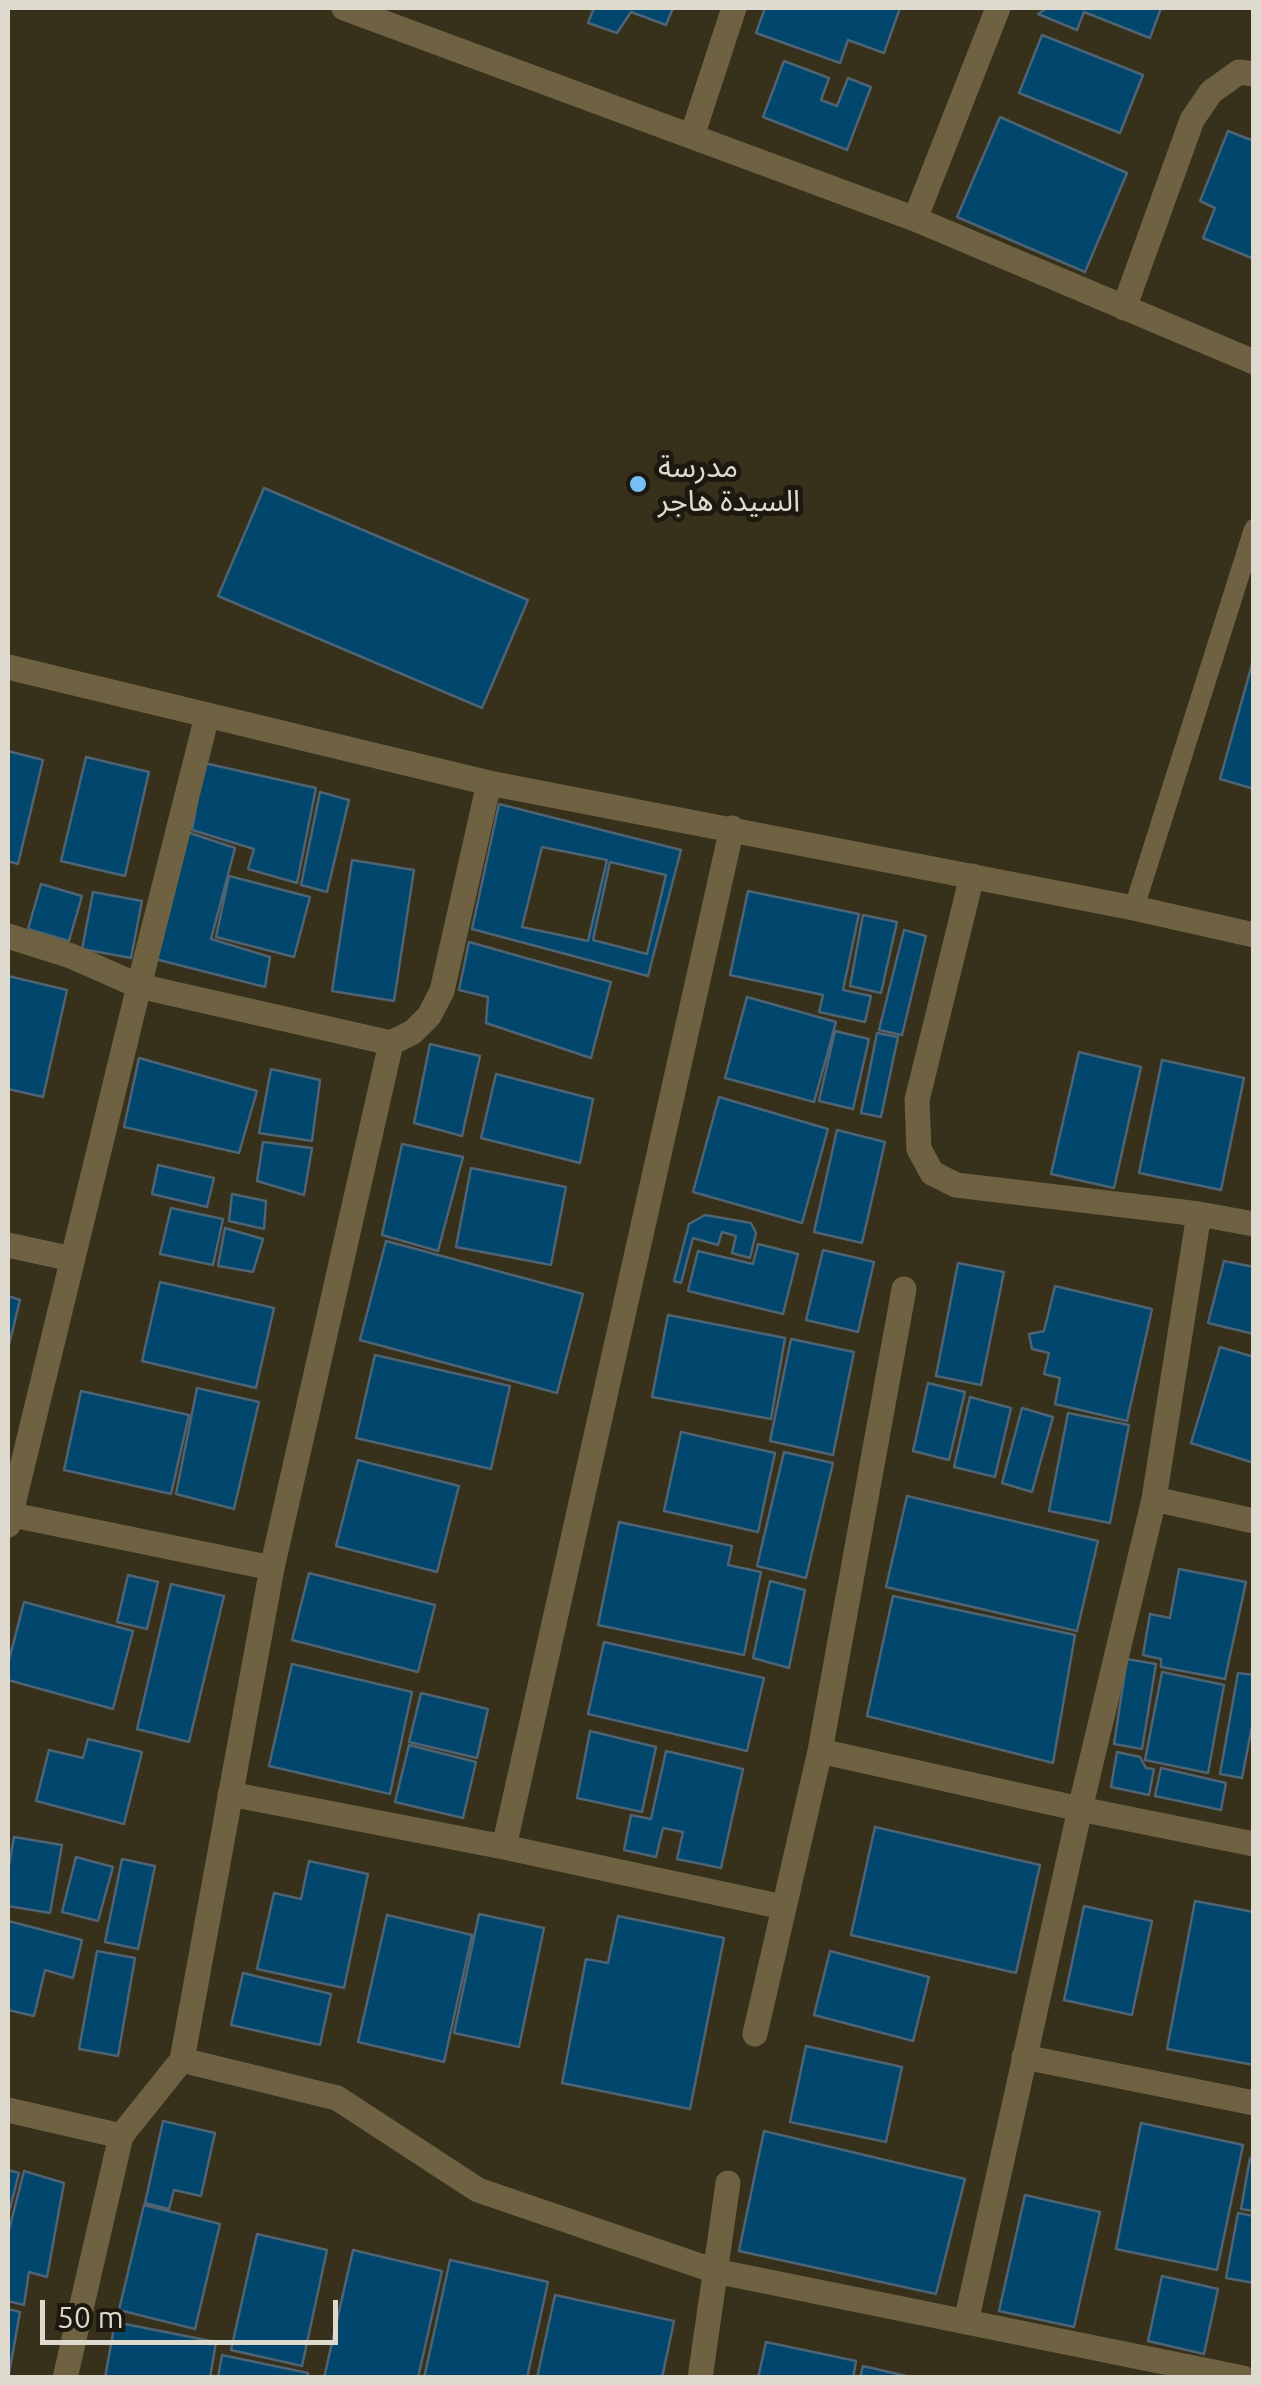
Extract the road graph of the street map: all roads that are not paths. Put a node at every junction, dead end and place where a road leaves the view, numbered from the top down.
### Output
1 (344, 8) edge
2 (734, 8) edge
3 (998, 8) edge
4 (1254, 74) edge
5 (692, 136) junction
6 (916, 220) junction
7 (1124, 308) junction
8 (1254, 362) edge
9 (1254, 529) edge
10 (8, 667) edge
11 (207, 716) junction
12 (490, 783) junction
13 (732, 828) junction
14 (972, 876) junction
15 (1134, 908) junction
16 (1254, 935) edge
17 (8, 936) edge
18 (139, 986) junction
19 (391, 1043) junction
20 (1199, 1214) junction
21 (1254, 1224) edge
22 (8, 1245) edge
23 (72, 1259) junction
24 (904, 1290) dead end
25 (1154, 1499) junction
26 (8, 1518) edge
27 (1254, 1521) edge
28 (272, 1568) junction
29 (820, 1751) junction
30 (230, 1794) junction
31 (1080, 1810) junction
32 (1254, 1844) edge
33 (504, 1847) junction
34 (783, 1907) junction
35 (755, 2034) dead end
36 (1024, 2057) junction
37 (182, 2060) junction
38 (1254, 2103) edge
39 (8, 2110) edge
40 (120, 2136) junction
41 (728, 2183) dead end
42 (715, 2271) junction
43 (966, 2322) junction
44 (66, 2378) edge
45 (700, 2378) edge
46 (1243, 2378) edge

1 - 5 street
2 - 5 street
3 - 6 street
4 - 7 street
5 - 6 street
6 - 7 street
7 - 8 street
9 - 15 lane
10 - 11 street
11 - 12 street
11 - 18 street
12 - 13 street
12 - 19 street
13 - 14 street
13 - 33 street
14 - 15 street
14 - 20 street
15 - 16 street
17 - 18 street
18 - 19 street
18 - 23 street
19 - 28 street
20 - 21 street
20 - 25 street
22 - 23 street
23 - 26 street
24 - 29 street
25 - 27 street
25 - 31 street
26 - 28 street
28 - 30 street
29 - 31 street
29 - 34 street
30 - 33 street
30 - 37 street
31 - 32 street
31 - 36 street
33 - 34 street
34 - 35 street
36 - 38 street
36 - 43 street
37 - 40 street
37 - 42 street
39 - 40 street
40 - 44 street
41 - 42 street
42 - 43 street
42 - 45 street
43 - 46 street

